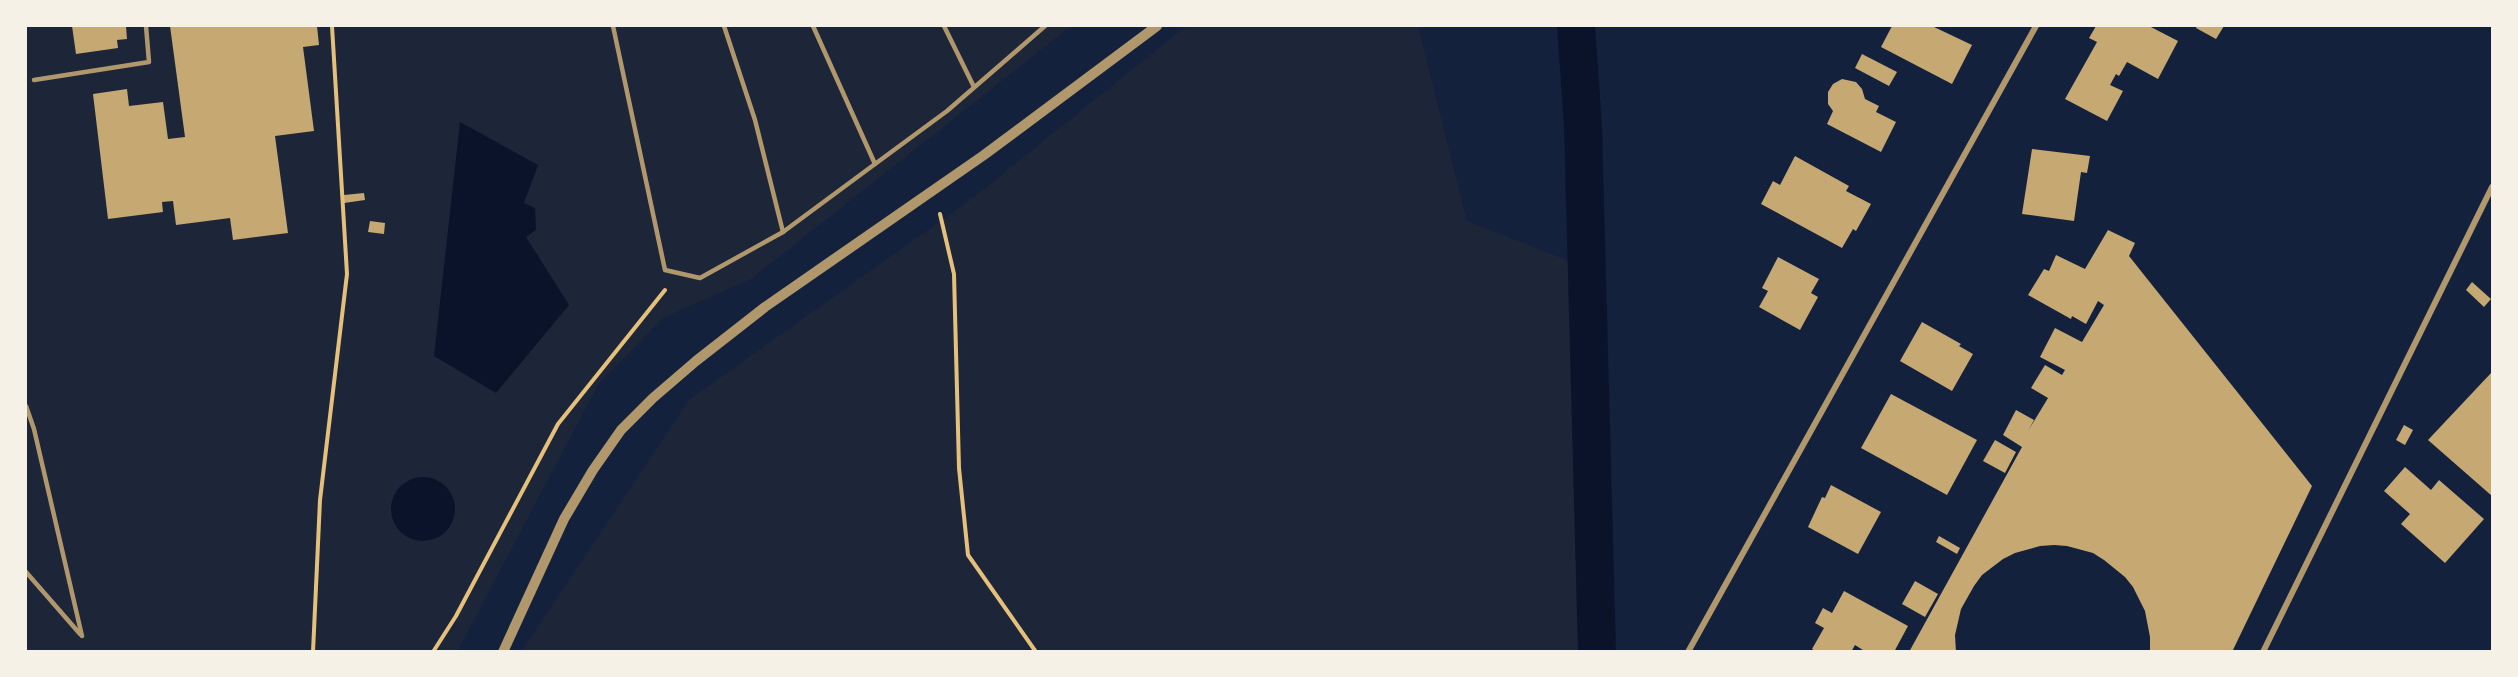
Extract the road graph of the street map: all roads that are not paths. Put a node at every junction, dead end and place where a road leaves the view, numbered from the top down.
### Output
1 (146, 26) edge
2 (613, 26) edge
3 (723, 26) edge
4 (813, 26) edge
5 (944, 26) edge
6 (1045, 26) edge
7 (1157, 26) edge
8 (2036, 26) edge
9 (34, 80) dead end
10 (974, 87) junction
11 (875, 165) junction
12 (2493, 187) edge
13 (783, 232) junction
14 (26, 406) edge
15 (26, 572) edge
16 (503, 651) edge
17 (1688, 651) edge
18 (2263, 651) edge

1 - 9 lane
2 - 13 lane
3 - 13 lane
4 - 11 lane
5 - 10 lane
6 - 10 lane
7 - 16 street
8 - 17 street
10 - 11 lane
11 - 13 lane
12 - 18 street
14 - 15 lane

